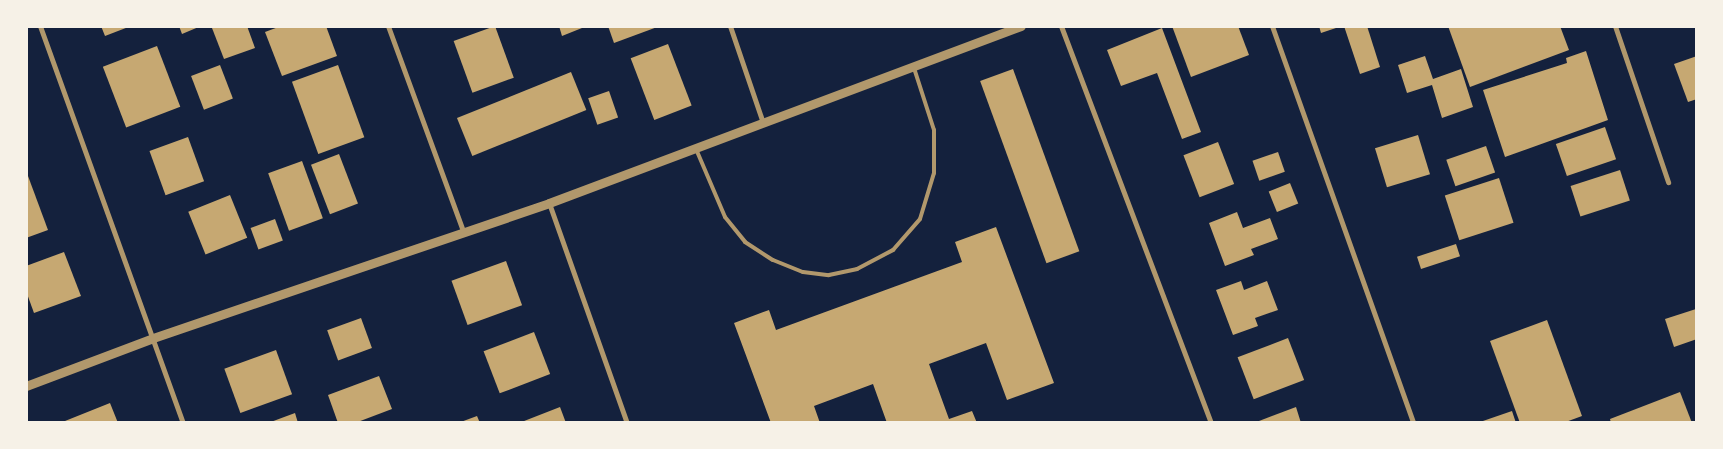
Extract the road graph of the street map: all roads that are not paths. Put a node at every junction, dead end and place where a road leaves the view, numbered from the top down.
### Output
1 (40, 26) edge
2 (388, 26) edge
3 (730, 26) edge
4 (1021, 26) edge
5 (1061, 26) edge
6 (1272, 26) edge
7 (1615, 26) edge
8 (914, 68) junction
9 (763, 124) junction
10 (696, 149) junction
11 (1668, 182) dead end
12 (549, 203) junction
13 (463, 231) junction
14 (153, 338) junction
15 (26, 386) edge
16 (184, 423) edge
17 (627, 423) edge
18 (1211, 423) edge
19 (1412, 423) edge

1 - 14 street
2 - 13 street
3 - 9 street
4 - 8 street
5 - 18 street
6 - 19 street
7 - 11 street
8 - 9 street
8 - 10 lane
9 - 10 street
10 - 12 street
12 - 13 street
12 - 17 street
13 - 14 street
14 - 15 street
14 - 16 street

